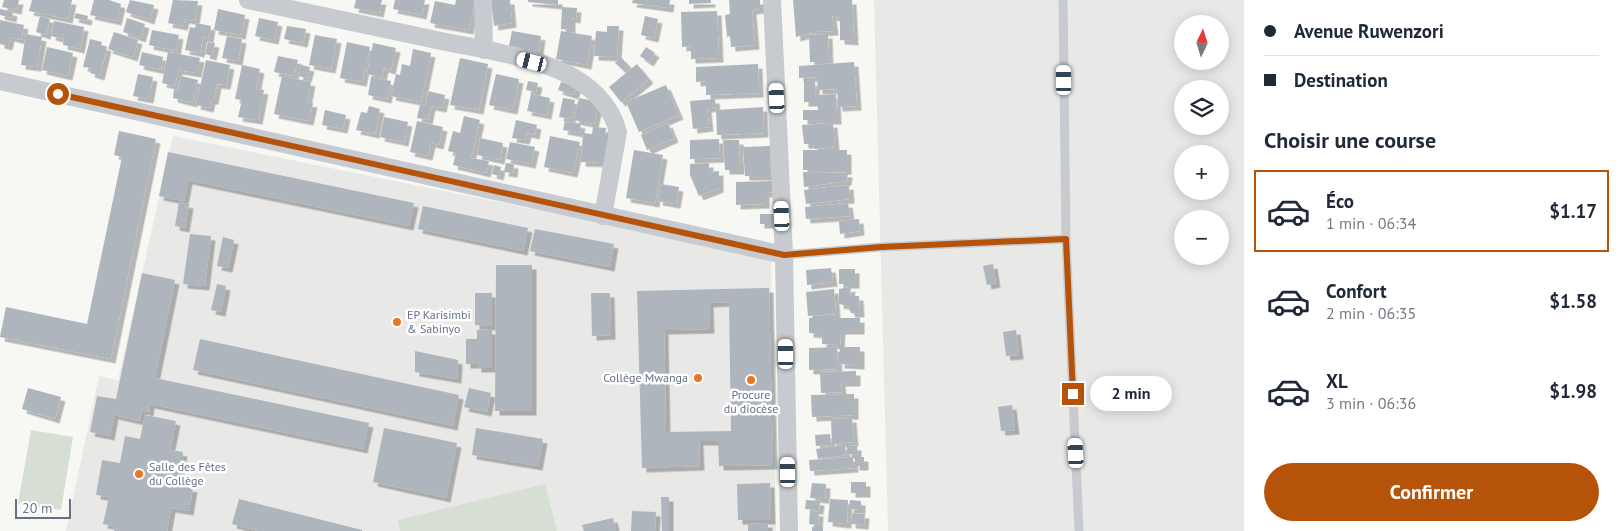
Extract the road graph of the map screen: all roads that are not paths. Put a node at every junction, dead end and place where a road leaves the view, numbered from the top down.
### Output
1 (248, 0) edge
2 (483, 0) edge
3 (772, 0) edge
4 (1063, 0) edge
5 (484, 50) junction
6 (0, 81) edge
7 (604, 216) junction
8 (1066, 239) junction
9 (784, 255) junction
10 (789, 531) edge
11 (1079, 531) edge

1 - 5 street
2 - 5 street
3 - 9 street
4 - 8 lane
5 - 7 street
6 - 7 street
7 - 9 street
8 - 9 lane
8 - 11 lane
9 - 10 street

